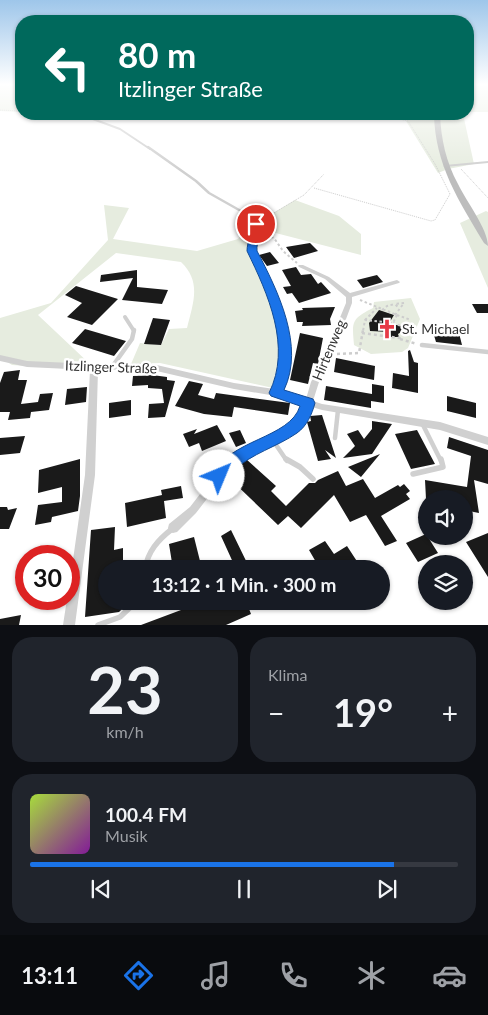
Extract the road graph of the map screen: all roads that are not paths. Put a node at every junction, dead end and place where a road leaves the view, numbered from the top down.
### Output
1 (95, 120) edge
2 (437, 120) edge
3 (488, 162) edge
4 (446, 166) junction
5 (256, 227) joint
6 (488, 243) edge
7 (301, 266) road end
8 (397, 282) dead end
9 (349, 296) junction
10 (125, 317) dead end
11 (422, 345) road end
12 (488, 352) edge
13 (0, 358) edge
14 (112, 367) junction
15 (94, 368) junction
16 (276, 393) junction
17 (308, 403) junction
18 (338, 410) junction
19 (422, 423) junction
20 (336, 438) dead end
21 (272, 439) junction
22 (488, 441) edge
23 (413, 474) dead end
24 (313, 479) dead end
25 (173, 528) joint
26 (147, 560) edge
27 (127, 610) edge
28 (69, 625) edge
29 (98, 625) edge

1 - 5 lane
2 - 4 main road
3 - 4 street
4 - 6 main road
5 - 16 street
7 - 9 street
8 - 9 street
9 - 17 street, Hirtenweg
10 - 14 lane
11 - 12 lane
13 - 15 street, Itzlinger Straße
14 - 15 street, Itzlinger Straße
14 - 16 street, Itzlinger Straße
15 - 28 street
16 - 17 street, Itzlinger Straße
17 - 18 street, Itzlinger Straße
17 - 21 street
18 - 19 street, Itzlinger Straße
18 - 20 lane
19 - 22 street, Itzlinger Straße
19 - 23 lane
21 - 24 lane
21 - 25 street
25 - 26 lane
27 - 29 lane

